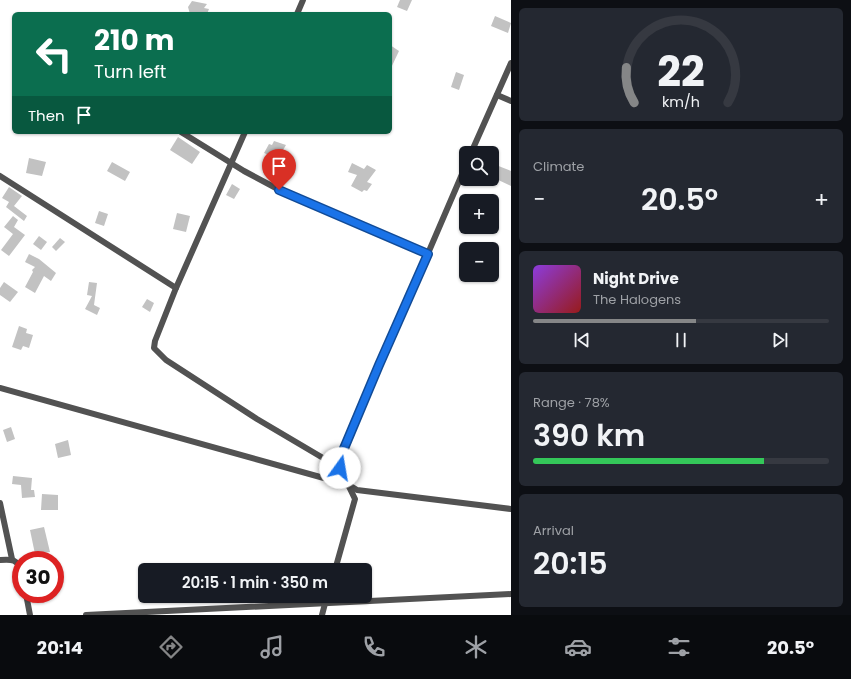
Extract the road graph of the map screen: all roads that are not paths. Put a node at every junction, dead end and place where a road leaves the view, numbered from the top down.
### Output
1 (303, 0) edge
2 (298, 12) edge
3 (511, 63) edge
4 (497, 95) junction
5 (511, 101) edge
6 (184, 134) edge
7 (244, 134) edge
8 (475, 146) edge
9 (231, 164) junction
10 (0, 176) edge
11 (459, 181) edge
12 (428, 254) junction
13 (176, 288) junction
14 (0, 388) edge
15 (340, 468) junction
16 (349, 485) junction
17 (0, 503) edge
18 (511, 508) edge
19 (12, 559) joint
20 (0, 560) edge
21 (337, 563) edge
22 (511, 594) edge
23 (372, 601) edge
24 (28, 603) edge
25 (325, 603) joint
26 (30, 615) edge
27 (86, 615) edge
28 (322, 615) edge

1 - 2 street
3 - 4 street
4 - 5 street
4 - 8 street
6 - 9 street
7 - 9 street
9 - 12 street
9 - 13 street
10 - 13 street
11 - 12 street
12 - 15 street
13 - 15 street
14 - 16 street
15 - 16 street
16 - 18 street
16 - 21 street
17 - 19 street
19 - 20 street
22 - 23 street
24 - 26 street
25 - 27 street
25 - 28 street

